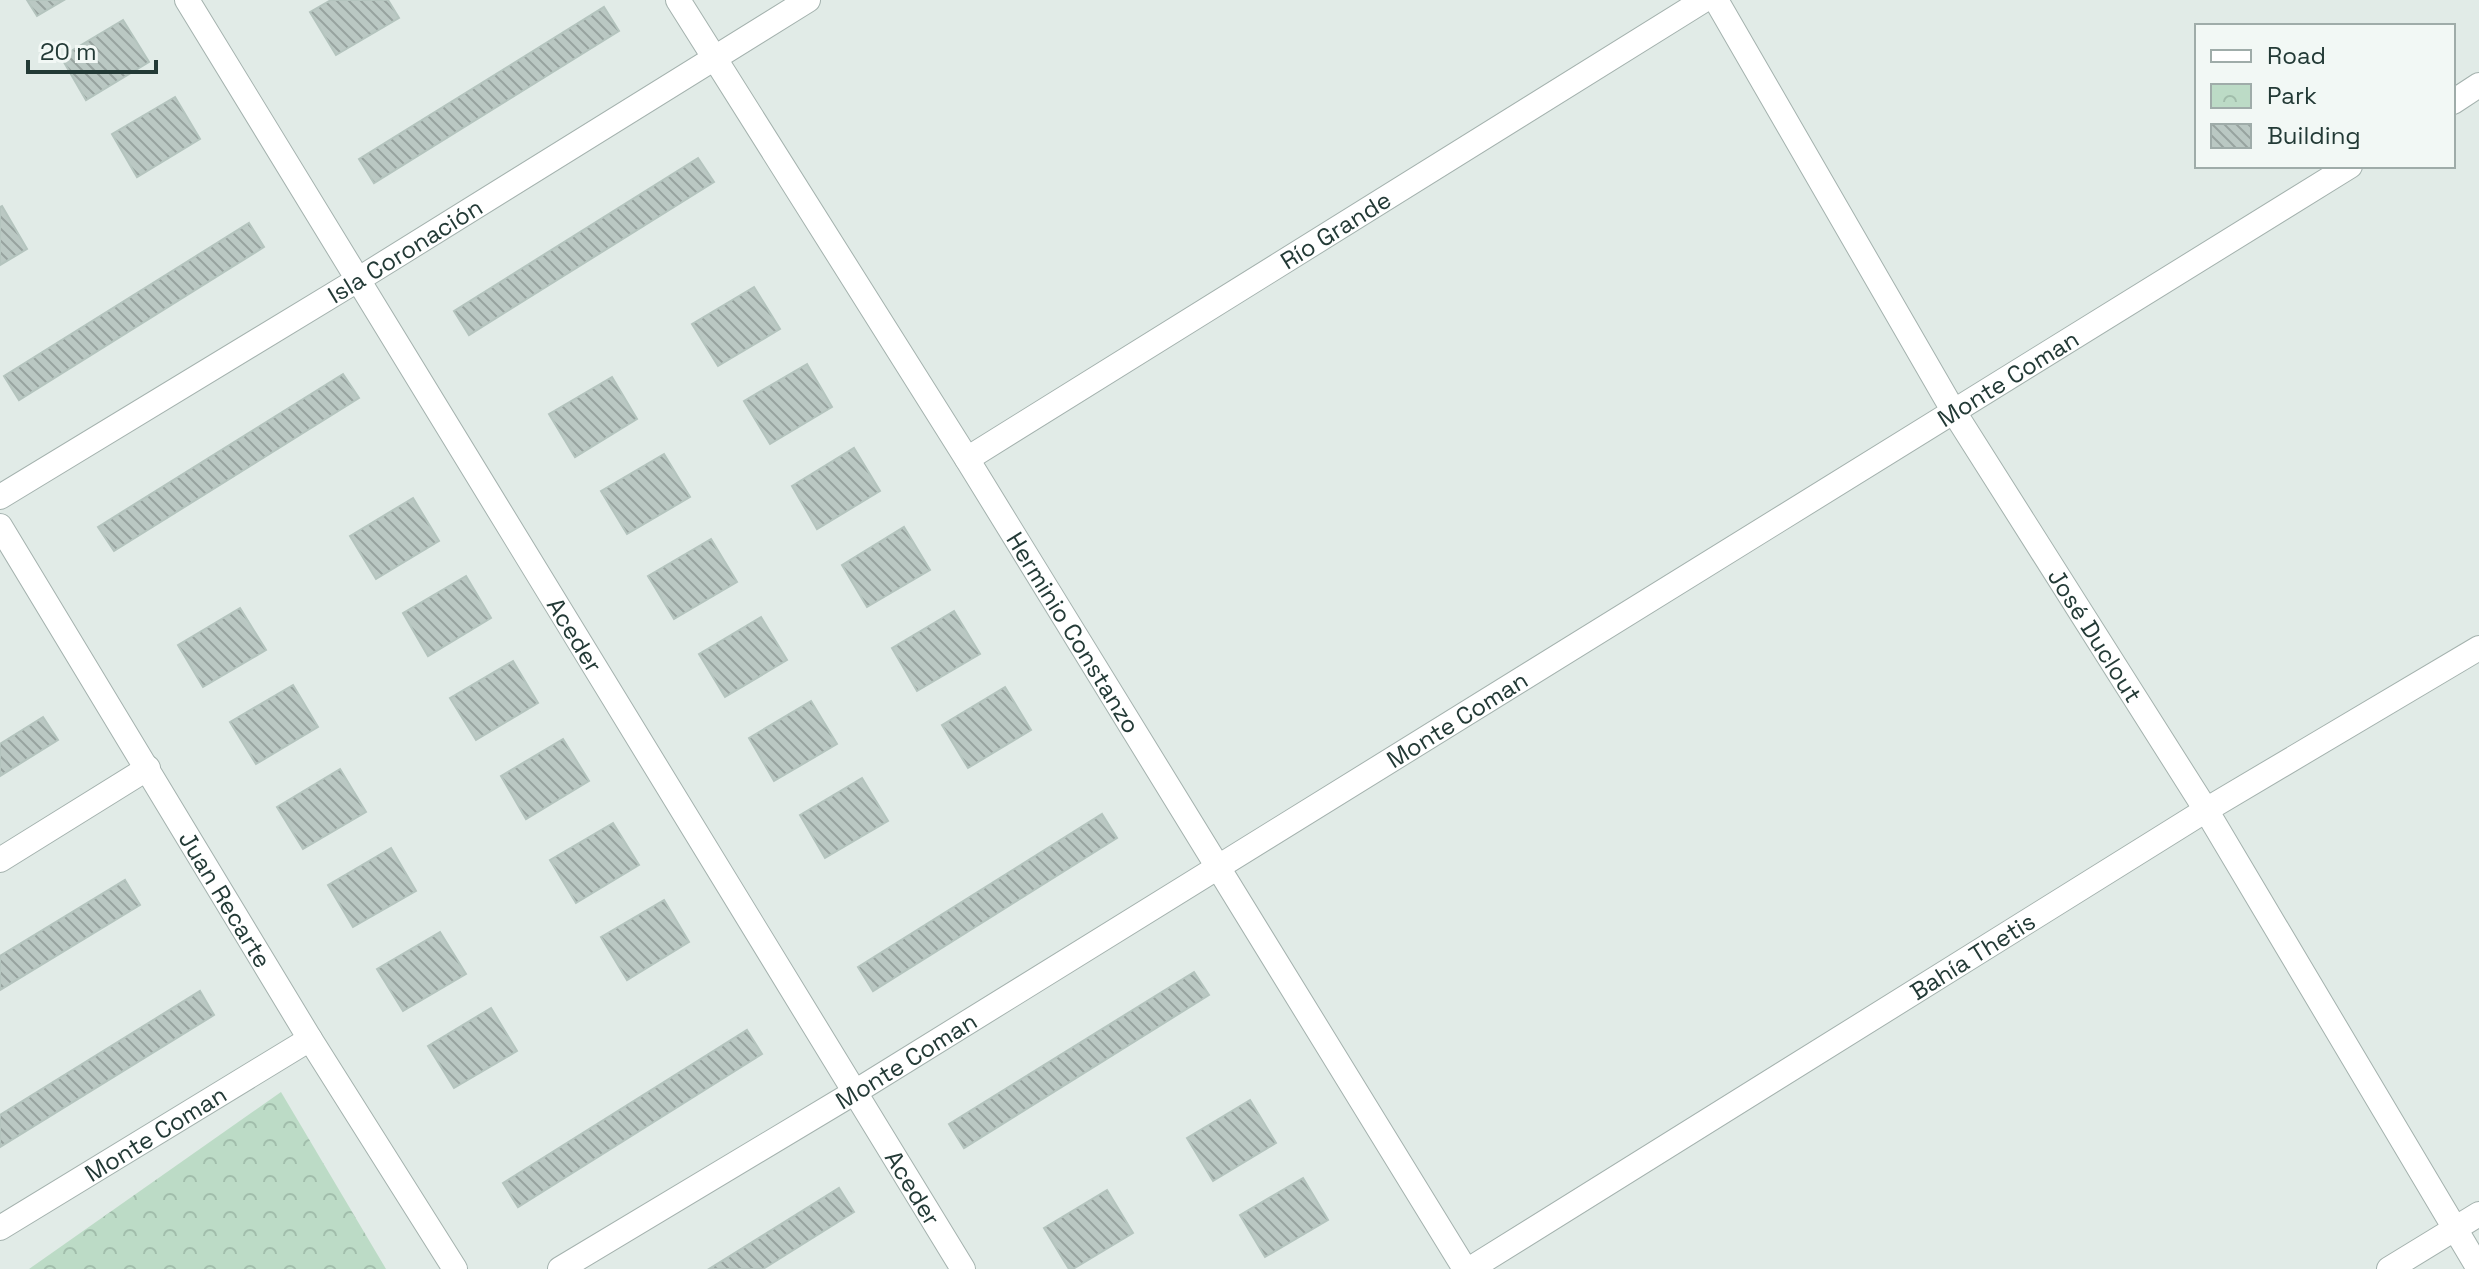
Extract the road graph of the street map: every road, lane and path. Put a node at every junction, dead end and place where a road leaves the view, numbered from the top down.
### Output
1 (187, 0) edge
2 (678, 0) edge
3 (808, 0) edge
4 (1704, 0) edge
5 (1716, 0) edge
6 (715, 57) junction
7 (2479, 85) edge
8 (2455, 101) edge
9 (2347, 168) edge
10 (359, 279) junction
11 (1954, 412) junction
12 (967, 459) junction
13 (0, 497) edge
14 (0, 526) edge
15 (2479, 648) edge
16 (148, 768) junction
17 (2206, 810) junction
18 (0, 860) edge
19 (1217, 867) junction
20 (310, 1039) junction
21 (855, 1092) junction
22 (2479, 1214) edge
23 (0, 1228) edge
24 (2454, 1230) junction
25 (455, 1269) edge
26 (560, 1269) edge
27 (963, 1269) edge
28 (1467, 1269) edge
29 (2389, 1269) edge
30 (2479, 1269) edge

1 - 10 street, Aceder
2 - 6 street, Herminio Constanzo
3 - 6 street, Isla Coronación
4 - 12 street, Río Grande
5 - 11 street, José Duclout
6 - 10 street, Isla Coronación
6 - 12 street, Herminio Constanzo
7 - 8 street
9 - 11 street, Monte Coman
10 - 13 street, Isla Coronación
10 - 21 street, Aceder
11 - 17 street, José Duclout
11 - 19 street, Monte Coman
12 - 19 street, Herminio Constanzo
14 - 16 street, Juan Recarte
15 - 17 street, Bahía Thetis
16 - 18 street
16 - 20 street, Juan Recarte
17 - 24 street, José Duclout
17 - 28 street, Bahía Thetis
19 - 21 street, Monte Coman
19 - 28 street, Herminio Constanzo
20 - 23 street, Monte Coman
20 - 25 street, Juan Recarte
21 - 26 street, Monte Coman
21 - 27 street, Aceder
22 - 24 street
24 - 29 street
24 - 30 street, José Duclout

